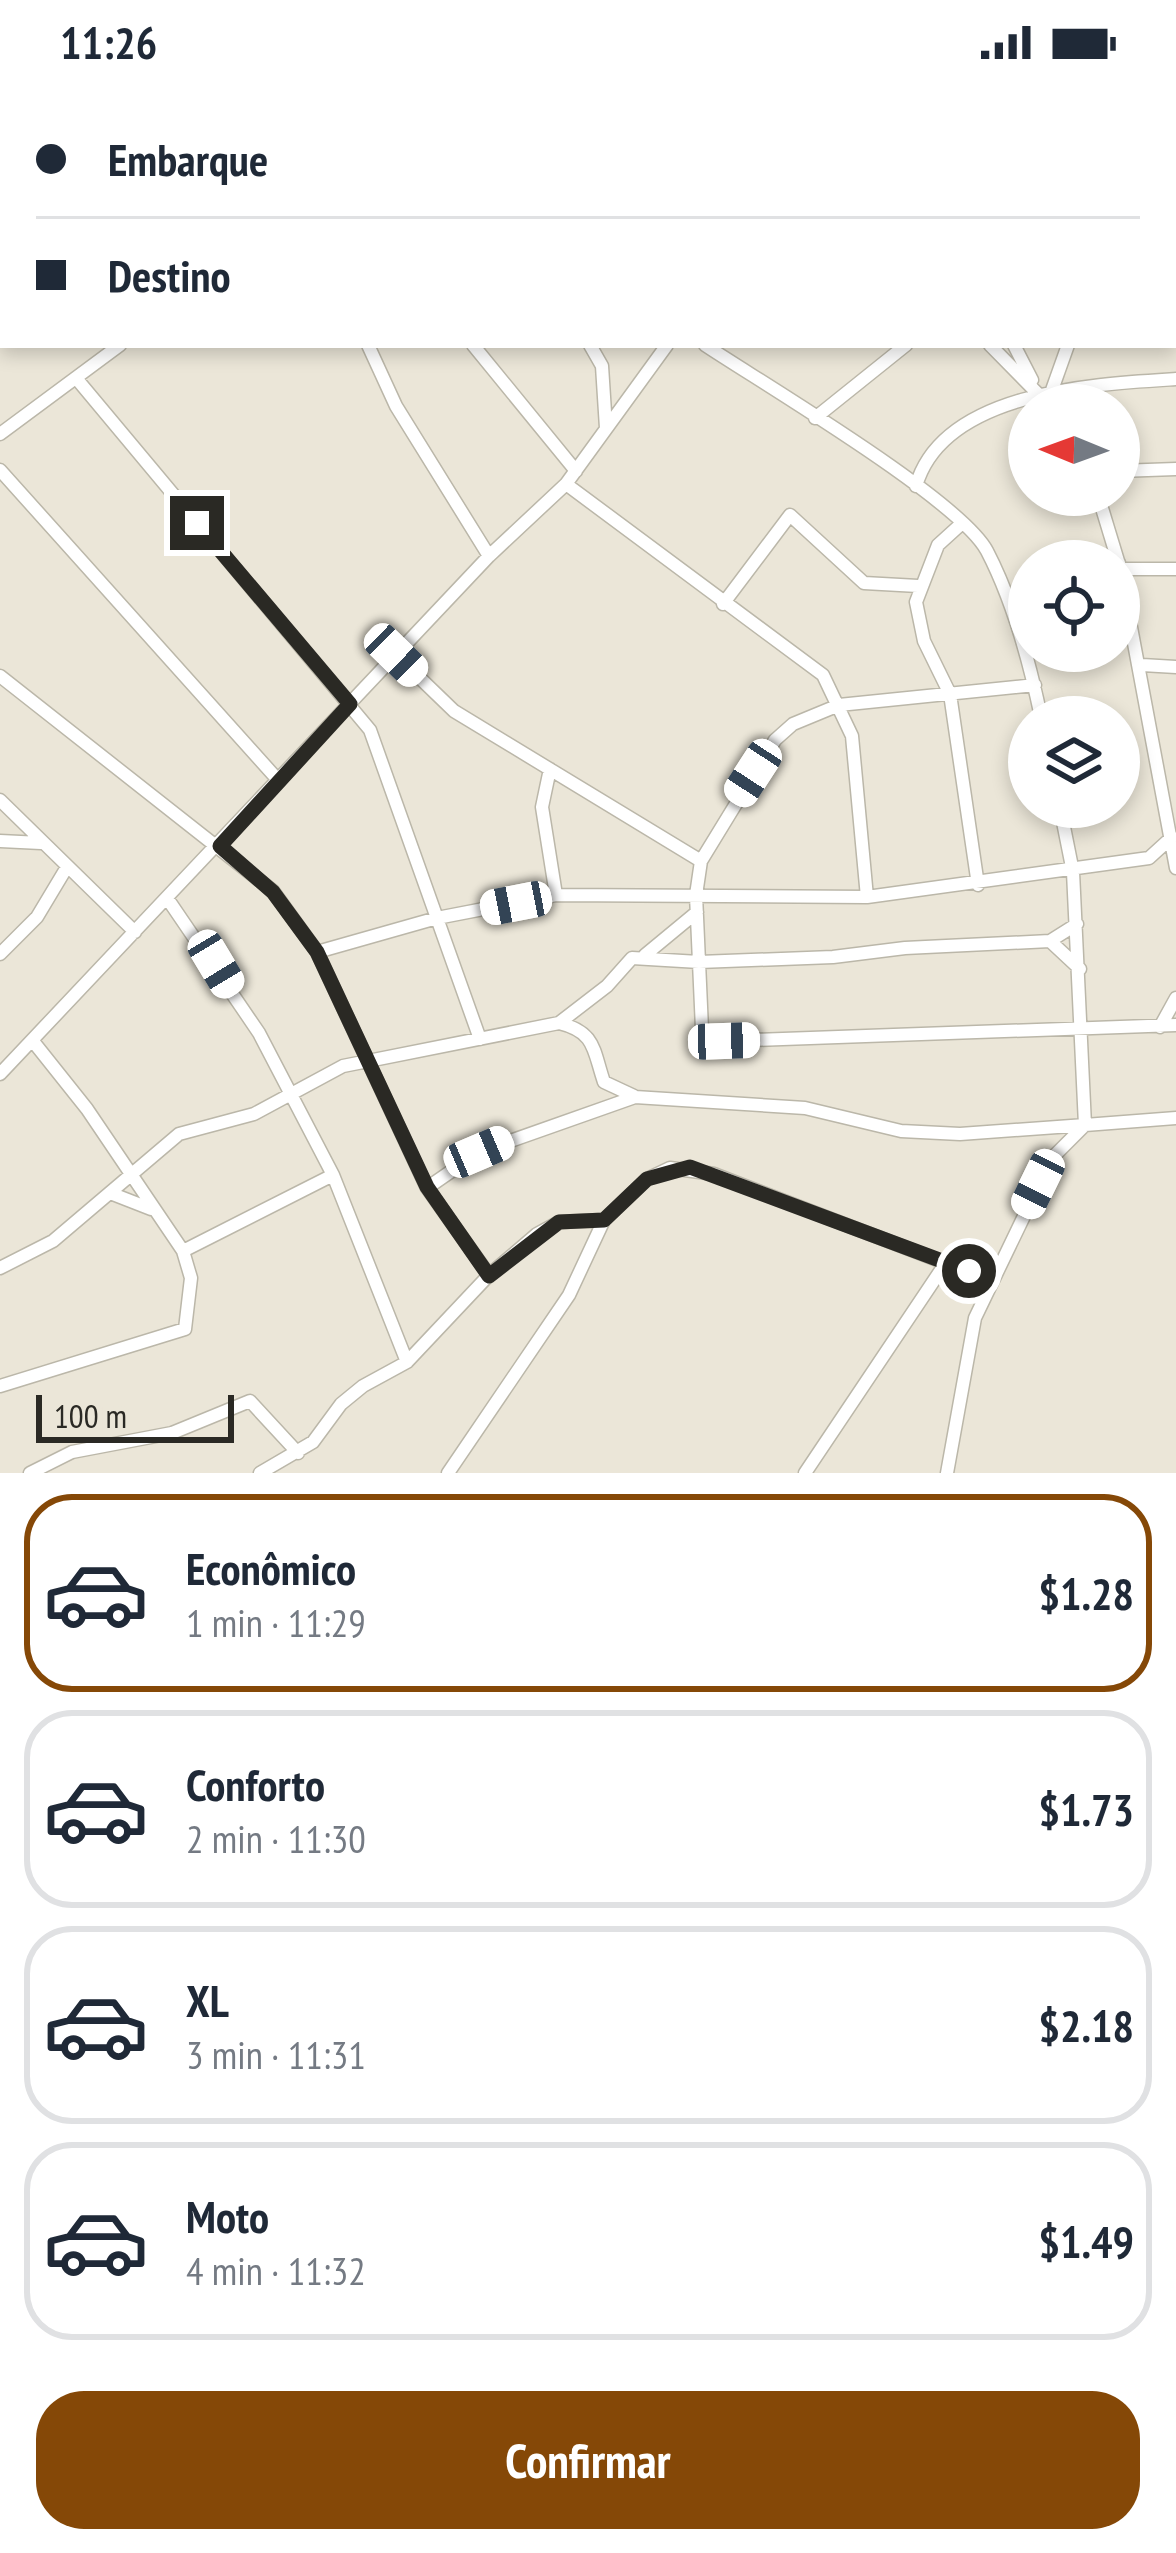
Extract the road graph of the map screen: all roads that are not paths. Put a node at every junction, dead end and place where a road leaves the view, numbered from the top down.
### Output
1 (116, 348) edge
2 (369, 348) edge
3 (475, 348) edge
4 (592, 348) edge
5 (665, 348) edge
6 (710, 348) edge
7 (902, 348) edge
8 (994, 348) edge
9 (1017, 348) edge
10 (1066, 348) edge
11 (76, 379) junction
12 (1176, 379) edge
13 (1036, 384) edge
14 (1039, 384) edge
15 (1045, 384) edge
16 (1109, 384) edge
17 (1008, 403) edge
18 (815, 418) junction
19 (606, 429) junction
20 (0, 434) edge
21 (0, 470) edge
22 (1176, 470) edge
23 (576, 471) junction
24 (1140, 471) edge
25 (566, 484) junction
26 (916, 486) junction
27 (960, 525) junction
28 (490, 556) junction
29 (1140, 566) edge
30 (1176, 569) edge
31 (918, 586) junction
32 (723, 604) junction
33 (396, 655) junction
34 (1140, 656) edge
35 (1142, 665) junction
36 (1176, 667) edge
37 (0, 676) edge
38 (1035, 685) junction
39 (950, 694) junction
40 (1037, 696) edge
41 (350, 704) junction
42 (839, 705) junction
43 (550, 769) junction
44 (278, 780) junction
45 (0, 800) edge
46 (1173, 814) edge
47 (1064, 828) edge
48 (1172, 837) junction
49 (0, 841) edge
50 (42, 844) junction
51 (220, 846) junction
52 (1149, 857) junction
53 (701, 861) junction
54 (68, 867) junction
55 (1176, 868) edge
56 (1073, 872) junction
57 (978, 885) junction
58 (556, 895) junction
59 (696, 895) junction
60 (867, 897) junction
61 (166, 898) junction
62 (697, 912) junction
63 (437, 918) junction
64 (1077, 924) junction
65 (134, 932) junction
66 (1050, 941) junction
67 (317, 952) junction
68 (0, 954) edge
69 (645, 955) junction
70 (699, 962) junction
71 (1080, 969) junction
72 (1176, 998) edge
73 (559, 1023) junction
74 (1082, 1025) junction
75 (1176, 1025) edge
76 (1160, 1027) junction
77 (480, 1039) junction
78 (32, 1040) junction
79 (365, 1060) junction
80 (0, 1074) edge
81 (290, 1096) junction
82 (635, 1097) junction
83 (1176, 1118) edge
84 (1084, 1125) junction
85 (333, 1174) junction
86 (134, 1175) junction
87 (427, 1187) junction
88 (110, 1192) junction
89 (151, 1208) junction
90 (604, 1220) junction
91 (183, 1251) junction
92 (947, 1261) junction
93 (0, 1268) edge
94 (489, 1276) junction
95 (992, 1280) junction
96 (407, 1362) junction
97 (0, 1386) edge
98 (280, 1438) junction
99 (298, 1453) junction
100 (266, 1468) edge
101 (30, 1473) edge
102 (448, 1473) edge
103 (805, 1473) edge
104 (947, 1473) edge

1 - 11 street
2 - 28 street
3 - 23 street
4 - 19 street
5 - 19 street
6 - 18 street
7 - 18 street
8 - 13 street
9 - 14 street
10 - 15 street
11 - 20 street
11 - 41 street
12 - 16 street
17 - 26 street
18 - 26 street
19 - 23 street
21 - 44 street
22 - 24 street
23 - 25 street
25 - 28 street
25 - 32 street
26 - 27 street
27 - 31 street
27 - 38 street
28 - 33 street
29 - 30 street
31 - 32 street
31 - 39 street
32 - 42 street
33 - 41 street
33 - 43 street
34 - 35 street
35 - 36 street
35 - 46 street
37 - 51 street
38 - 39 street
38 - 40 street
39 - 42 street
39 - 57 street
41 - 44 street
41 - 63 street
42 - 53 street
42 - 60 street
43 - 53 street
43 - 58 street
44 - 51 street
45 - 50 street
46 - 48 street
47 - 56 street
48 - 52 street
48 - 55 street
49 - 50 street
50 - 54 street
51 - 61 street
51 - 67 street
52 - 55 street
52 - 56 street
53 - 59 street
54 - 65 street
54 - 68 street
56 - 57 street
56 - 64 street
57 - 60 street
58 - 59 street
58 - 63 street
59 - 60 street
59 - 62 street
61 - 65 street
61 - 81 street
62 - 69 street
62 - 70 street
63 - 67 street
63 - 77 street
64 - 66 street
64 - 71 street
65 - 78 street
66 - 70 street
66 - 71 street
67 - 79 street
69 - 70 street
69 - 73 street
70 - 74 street
71 - 74 street
72 - 76 street
73 - 77 street
73 - 82 street
74 - 76 street
74 - 84 street
75 - 76 street
77 - 79 street
78 - 80 street
78 - 86 street
79 - 81 street
79 - 87 street
81 - 85 street
81 - 86 street
82 - 84 street
82 - 87 street
83 - 84 street
84 - 95 street
85 - 91 street
85 - 96 street
86 - 88 street
86 - 89 street
87 - 94 street
88 - 89 street
88 - 93 street
89 - 91 street
90 - 92 street
90 - 94 street
90 - 102 street
91 - 97 street
92 - 95 street
92 - 103 street
94 - 96 street
95 - 104 street
96 - 99 street
98 - 99 street
98 - 100 street
98 - 101 street
99 - 100 street

